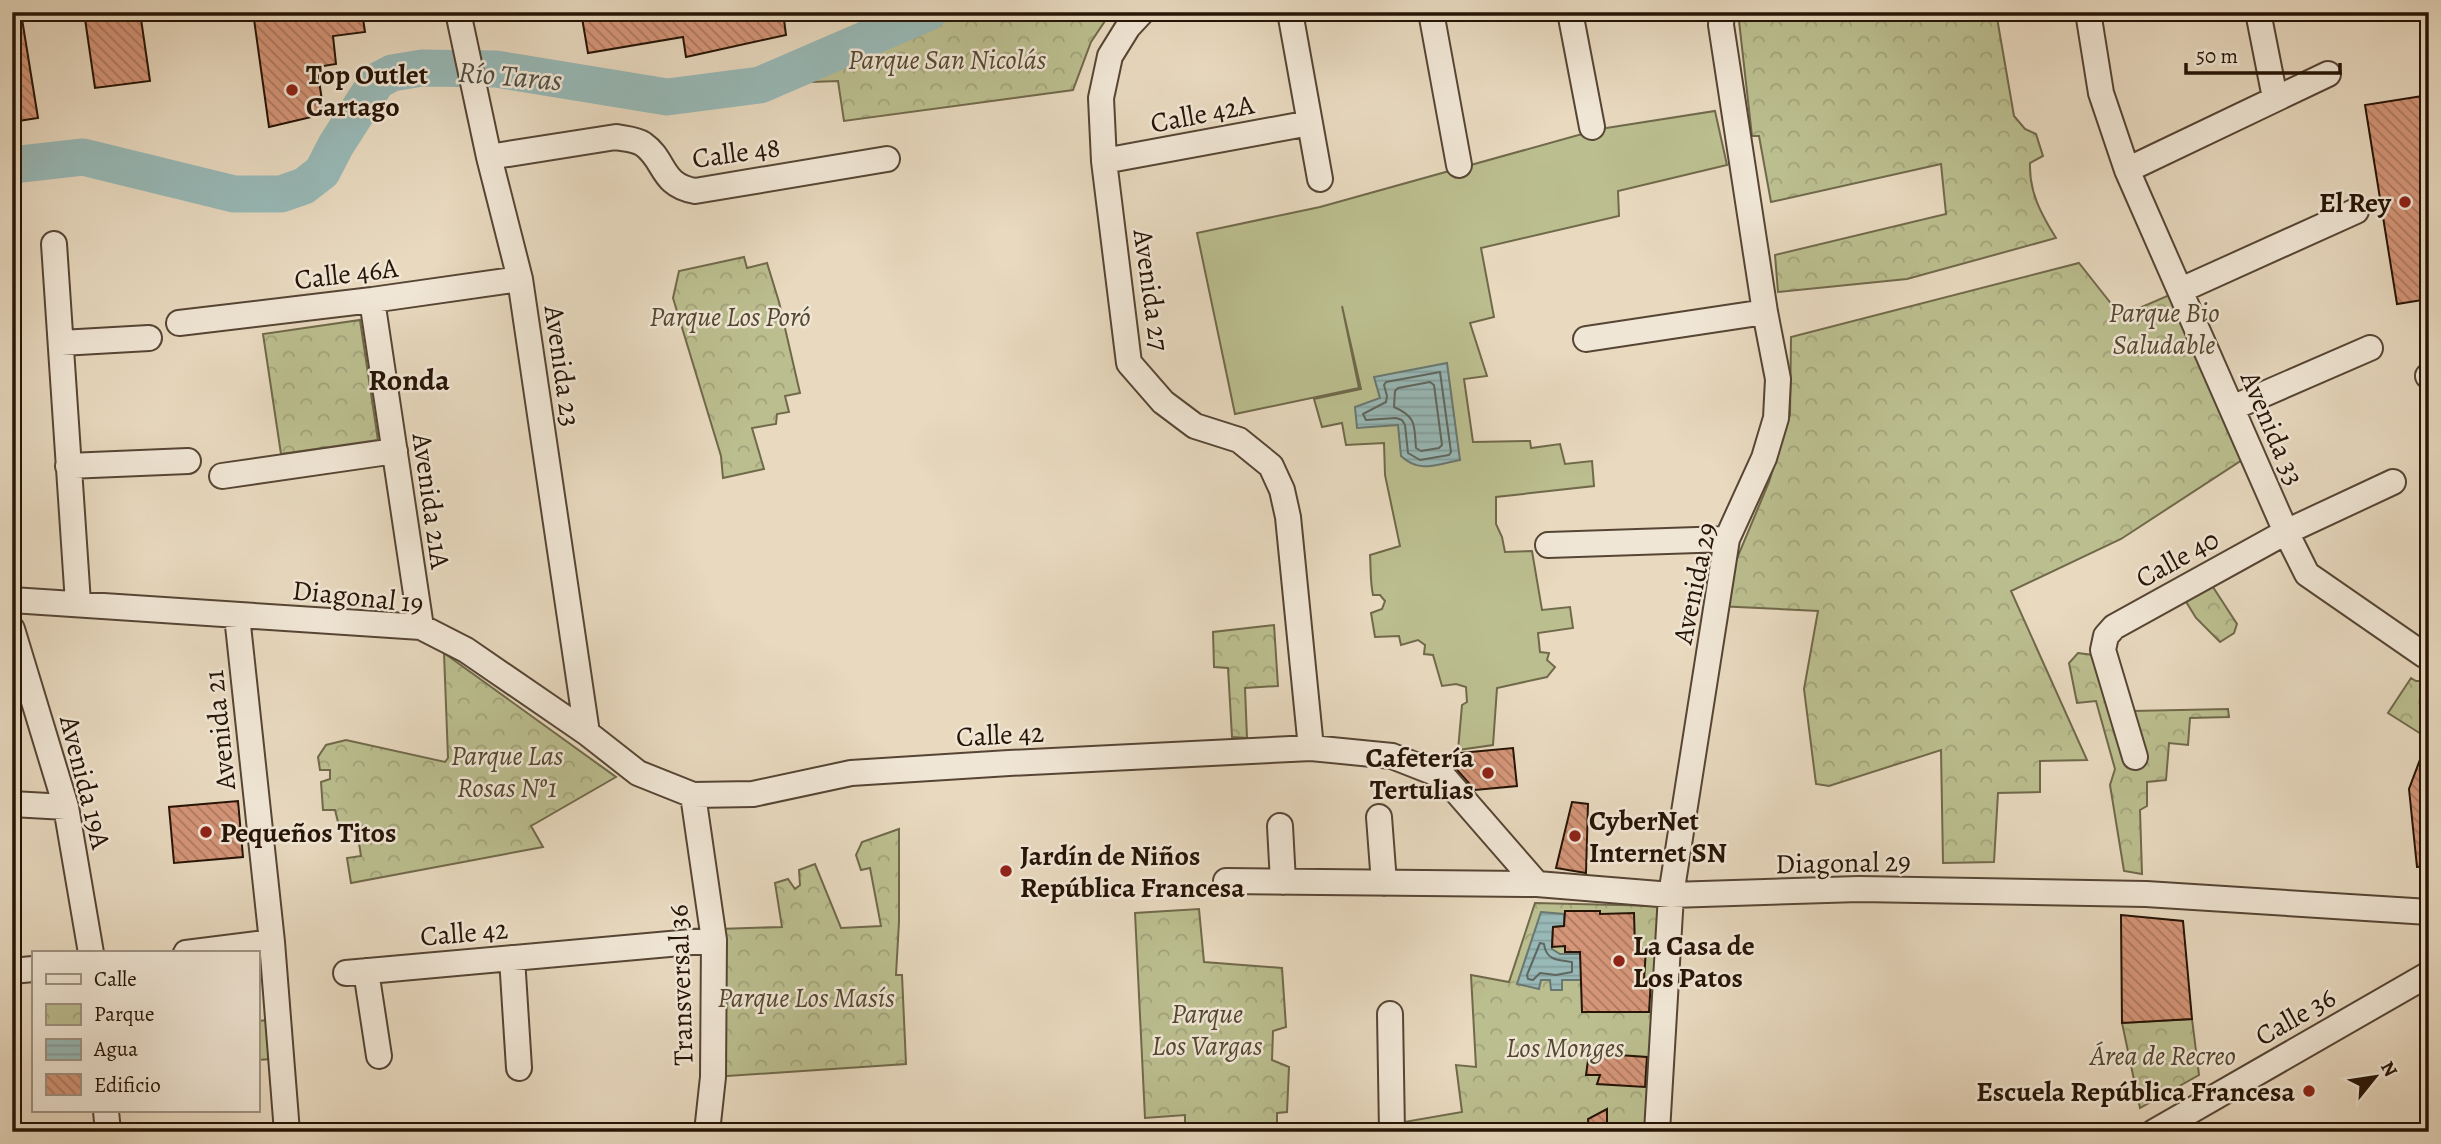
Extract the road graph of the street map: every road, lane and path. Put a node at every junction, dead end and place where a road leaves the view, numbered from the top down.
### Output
1 (458, 12) edge
2 (1142, 12) edge
3 (1290, 12) edge
4 (1431, 12) edge
5 (1570, 12) edge
6 (1721, 12) edge
7 (2088, 12) edge
8 (2258, 12) edge
9 (2328, 74) dead end
10 (2276, 99) junction
11 (1310, 123) junction
12 (1592, 127) dead end
13 (489, 157) junction
14 (887, 159) dead end
15 (1104, 161) junction
16 (1459, 165) dead end
17 (2127, 170) junction
18 (1320, 178) dead end
19 (2356, 211) dead end
20 (54, 244) dead end
21 (520, 279) junction
22 (2181, 290) junction
23 (372, 300) junction
24 (1765, 312) junction
25 (179, 323) dead end
26 (149, 338) dead end
27 (1586, 339) dead end
28 (61, 343) junction
29 (2370, 348) dead end
30 (2232, 408) junction
31 (395, 451) junction
32 (188, 461) dead end
33 (68, 466) junction
34 (222, 476) dead end
35 (2393, 482) dead end
36 (2286, 532) junction
37 (1727, 539) junction
38 (1548, 545) dead end
39 (12, 600) edge
40 (78, 603) junction
41 (237, 616) junction
42 (421, 628) junction
43 (12, 629) edge
44 (2424, 655) dead end
45 (587, 733) junction
46 (1311, 748) junction
47 (2135, 757) dead end
48 (693, 795) junction
49 (12, 804) edge
50 (66, 807) junction
51 (1379, 817) dead end
52 (1280, 826) dead end
53 (1226, 881) dead end
54 (1283, 882) junction
55 (1384, 883) junction
56 (1537, 884) junction
57 (1671, 895) junction
58 (2429, 912) edge
59 (714, 940) junction
60 (272, 942) junction
61 (91, 951) edge
62 (202, 951) edge
63 (512, 958) junction
64 (32, 969) edge
65 (12, 971) edge
66 (2429, 974) edge
67 (1390, 1014) dead end
68 (379, 1056) dead end
69 (519, 1068) dead end
70 (106, 1112) edge
71 (108, 1132) edge
72 (287, 1132) edge
73 (707, 1132) edge
74 (1392, 1132) edge
75 (1657, 1132) edge
76 (2154, 1132) edge

1 - 13 street, Avenida 23
2 - 15 street, Avenida 27
3 - 11 street
4 - 16 street
5 - 12 street
6 - 24 street, Avenida 29
7 - 17 street, Avenida 33
8 - 10 street
9 - 10 street
10 - 17 street
11 - 15 street, Calle 42A
11 - 18 street
13 - 14 street, Calle 48
13 - 21 street, Avenida 23
15 - 46 street, Avenida 27
17 - 22 street, Avenida 33
19 - 22 street
20 - 28 street
21 - 23 street, Calle 46A
21 - 45 street, Avenida 23
22 - 30 street, Avenida 33
23 - 25 street, Calle 46A
23 - 31 street, Avenida 21A
24 - 27 street
24 - 37 street, Avenida 29
26 - 28 street
28 - 33 street
29 - 30 street
30 - 36 street, Avenida 33
31 - 34 street
31 - 42 street, Avenida 21A
32 - 33 street
33 - 40 street
35 - 36 street, Calle 40
36 - 44 street, Avenida 33
36 - 47 street, Calle 40
37 - 38 street
37 - 57 street, Avenida 29
39 - 40 street, Diagonal 19
40 - 41 street, Diagonal 19
41 - 42 street, Diagonal 19
41 - 60 street, Avenida 21
42 - 45 street, Diagonal 19
43 - 50 street, Avenida 19A
45 - 48 street, Diagonal 19
46 - 48 street, Calle 42
46 - 56 street
48 - 59 street, Transversal 36
49 - 50 street
50 - 61 street, Avenida 19A
51 - 55 street
52 - 54 street
53 - 54 street, Diagonal 29
54 - 55 street, Diagonal 29
55 - 56 street, Diagonal 29
56 - 57 street, Diagonal 29
57 - 58 street, Diagonal 29
57 - 75 street, Avenida 29
59 - 63 street, Calle 42
59 - 73 street, Transversal 36
60 - 62 street
60 - 72 street, Avenida 21
63 - 68 street, Calle 42
63 - 69 street
64 - 65 street
66 - 76 street, Calle 36
67 - 74 street
70 - 71 street

